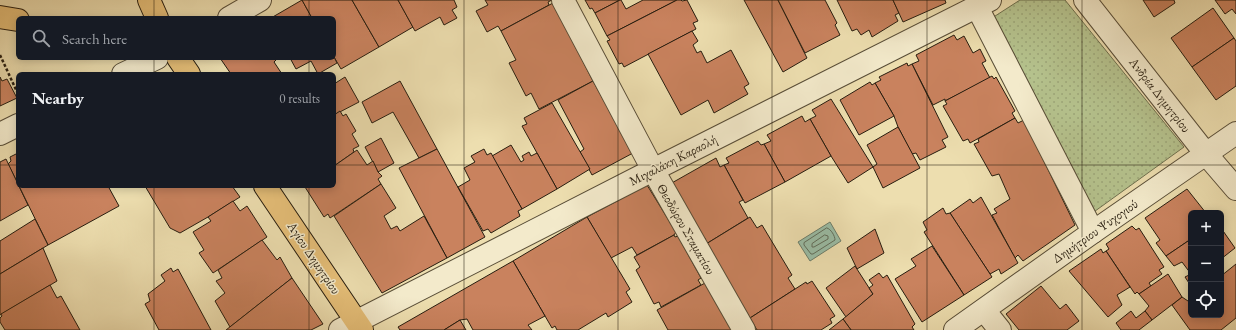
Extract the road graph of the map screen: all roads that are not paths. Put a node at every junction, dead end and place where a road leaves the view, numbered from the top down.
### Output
1 (149, 0) edge
2 (260, 0) edge
3 (563, 0) edge
4 (1085, 0) edge
5 (984, 4) edge
6 (156, 16) edge
7 (232, 16) edge
8 (0, 17) edge
9 (16, 20) edge
10 (153, 60) edge
11 (179, 60) edge
12 (127, 72) edge
13 (187, 72) edge
14 (16, 126) edge
15 (1236, 133) edge
16 (0, 134) edge
17 (1206, 154) junction
18 (652, 170) junction
19 (266, 188) edge
20 (1236, 189) edge
21 (1093, 232) junction
22 (984, 310) junction
23 (353, 327) edge
24 (744, 330) edge
25 (955, 330) edge
26 (1000, 330) edge

1 - 6 main road
2 - 7 street
3 - 18 street, Θεοδώρου Σταματίου
4 - 17 street, Ανδρέα Δημητρίου
5 - 18 street, Μιχαλάκη Καραολή
5 - 21 street
8 - 9 main road
10 - 12 street
11 - 13 main road
14 - 16 street
15 - 17 street, Δημήτριου Ψυχογιού
17 - 20 street, Ανδρέα Δημητρίου
17 - 21 street, Δημήτριου Ψυχογιού
18 - 23 street, Μιχαλάκη Καραολή
18 - 24 street, Θεοδώρου Σταματίου
19 - 23 main road, Αγίου Δημητρίου
21 - 22 street, Δημήτριου Ψυχογιού
22 - 25 street, Δημήτριου Ψυχογιού
22 - 26 street

